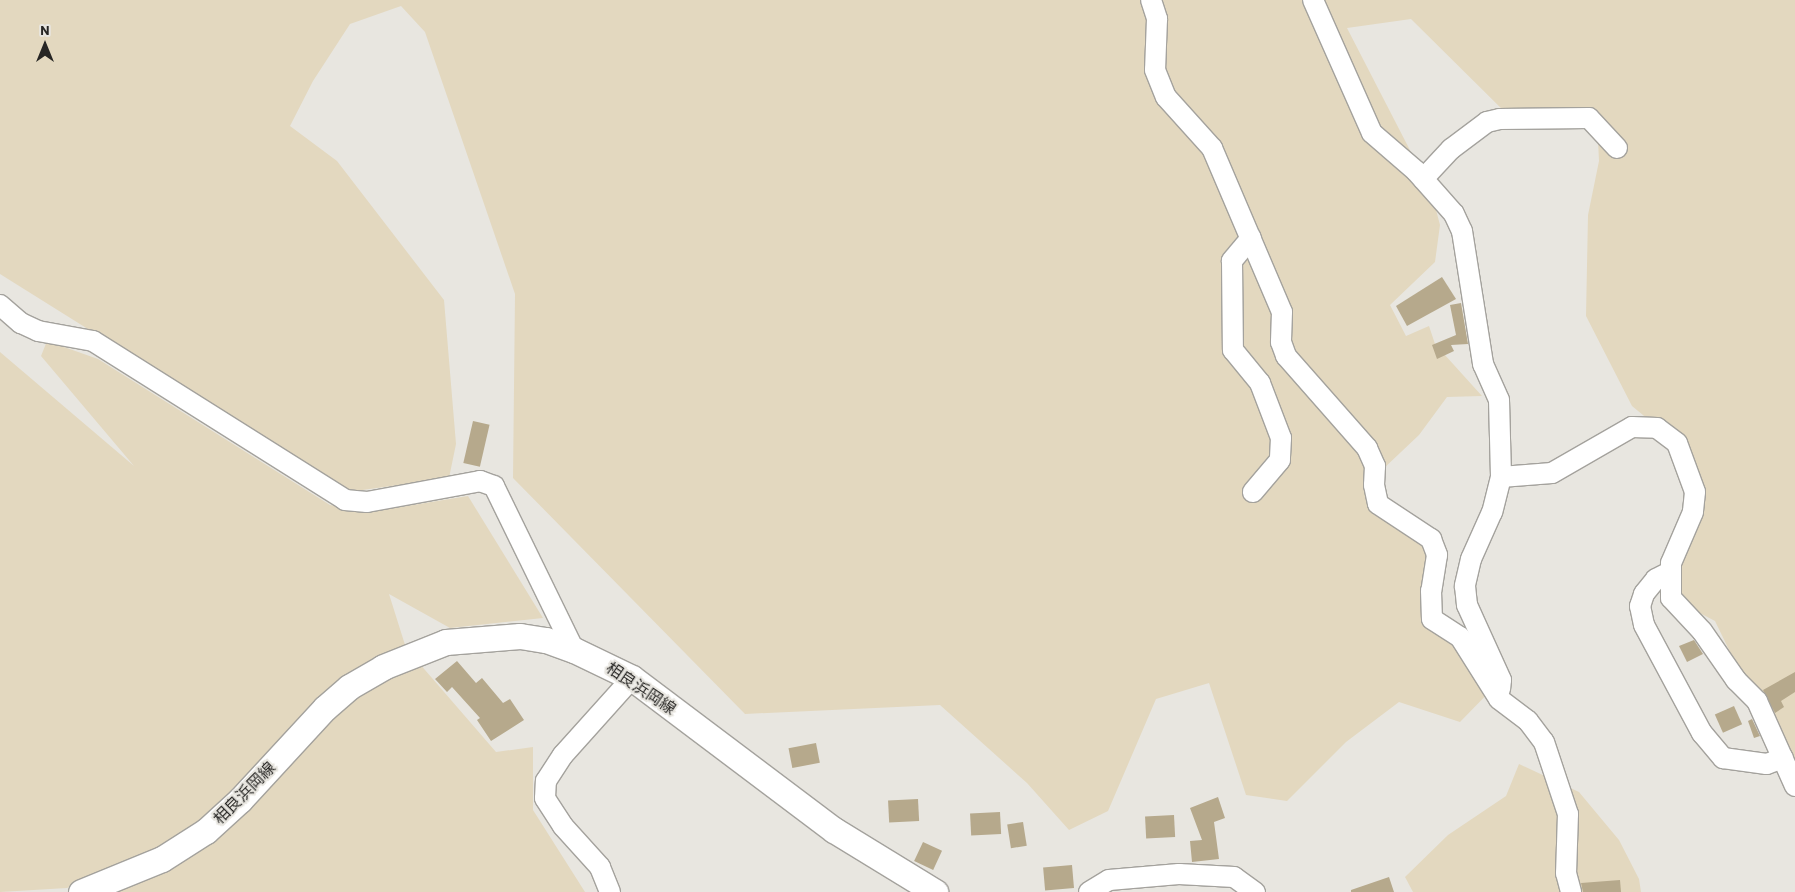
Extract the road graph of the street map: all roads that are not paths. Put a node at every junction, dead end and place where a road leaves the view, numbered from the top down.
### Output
1 (1151, 0) edge
2 (1314, 0) edge
3 (1617, 148) dead end
4 (1423, 179) junction
5 (1251, 238) junction
6 (0, 305) edge
7 (1502, 477) junction
8 (1253, 492) dead end
9 (1670, 572) junction
10 (574, 650) junction
11 (632, 678) junction
12 (1499, 699) junction
13 (1783, 758) junction
14 (1795, 786) edge
15 (81, 892) edge
16 (610, 892) edge
17 (935, 892) edge
18 (1089, 892) edge
19 (1254, 892) edge
20 (1571, 892) edge

1 - 5 street
2 - 4 street
3 - 4 street
4 - 7 street
5 - 8 street
5 - 12 street
6 - 10 street
7 - 9 street
7 - 12 street
9 - 13 street
9 - 13 street
10 - 11 main road, 相良浜岡線
10 - 15 main road, 相良浜岡線
11 - 16 street
11 - 17 main road, 相良浜岡線
12 - 20 street
13 - 14 street
18 - 19 street

